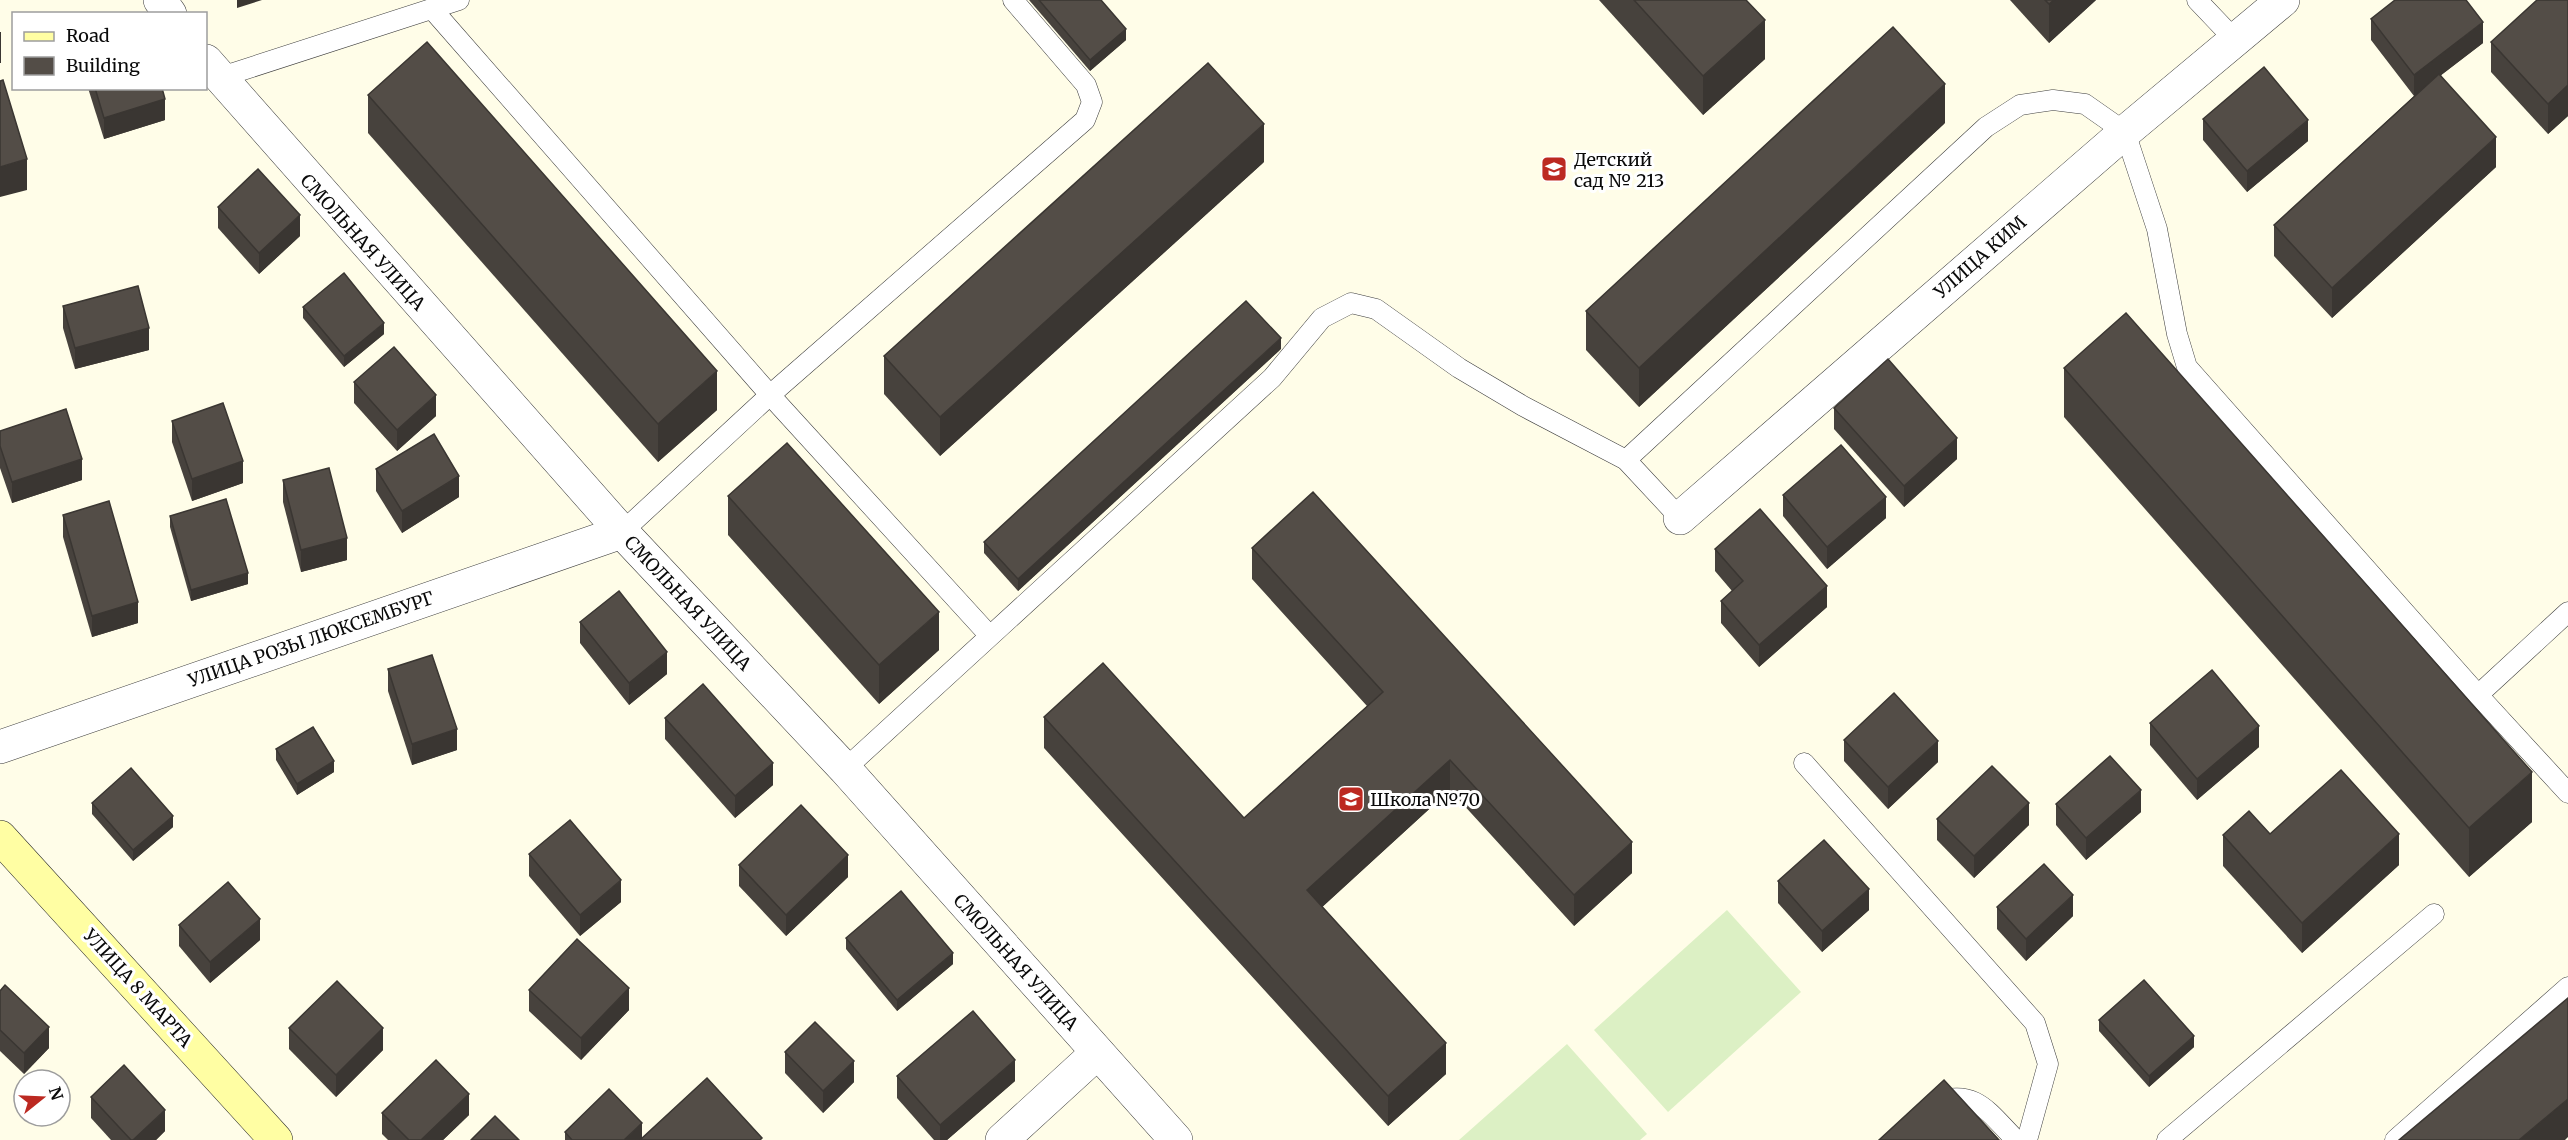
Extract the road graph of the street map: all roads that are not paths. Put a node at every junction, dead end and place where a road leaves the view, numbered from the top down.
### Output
1 (159, 0) edge
2 (459, 0) edge
3 (1013, 0) edge
4 (2197, 0) edge
5 (2283, 0) edge
6 (432, 9) junction
7 (168, 12) edge
8 (2235, 40) junction
9 (212, 70) edge
10 (2125, 132) junction
11 (770, 395) junction
12 (1626, 460) junction
13 (1680, 518) joint
14 (622, 532) junction
15 (2568, 612) edge
16 (989, 635) junction
17 (2478, 695) junction
18 (0, 747) edge
19 (1804, 763) dead end
20 (845, 769) junction
21 (2568, 793) edge
22 (0, 837) edge
23 (2434, 914) dead end
24 (2568, 987) edge
25 (1097, 1053) junction
26 (1918, 1118) edge
27 (276, 1140) edge
28 (1002, 1140) edge
29 (1176, 1140) edge
30 (2016, 1140) edge
31 (2027, 1140) edge
32 (2167, 1140) edge
33 (2395, 1140) edge

1 - 7 street
2 - 6 lane
3 - 11 lane
4 - 8 lane
5 - 8 street, УЛИЦА КИМ
6 - 9 lane
6 - 11 lane
8 - 10 street, УЛИЦА КИМ
9 - 14 street, СМОЛЬНАЯ УЛИЦА
10 - 12 lane
10 - 13 street, УЛИЦА КИМ
10 - 17 lane
11 - 14 lane
11 - 16 lane
12 - 13 lane
12 - 16 lane
14 - 18 street, УЛИЦА РОЗЫ ЛЮКСЕМБУРГ
14 - 20 street, СМОЛЬНАЯ УЛИЦА
15 - 17 lane
16 - 20 lane
17 - 21 lane
19 - 31 lane
20 - 25 street, СМОЛЬНАЯ УЛИЦА
22 - 27 main road, УЛИЦА 8 МАРТА
23 - 32 lane
24 - 33 lane
25 - 28 street
25 - 29 street, СМОЛЬНАЯ УЛИЦА
26 - 30 lane

